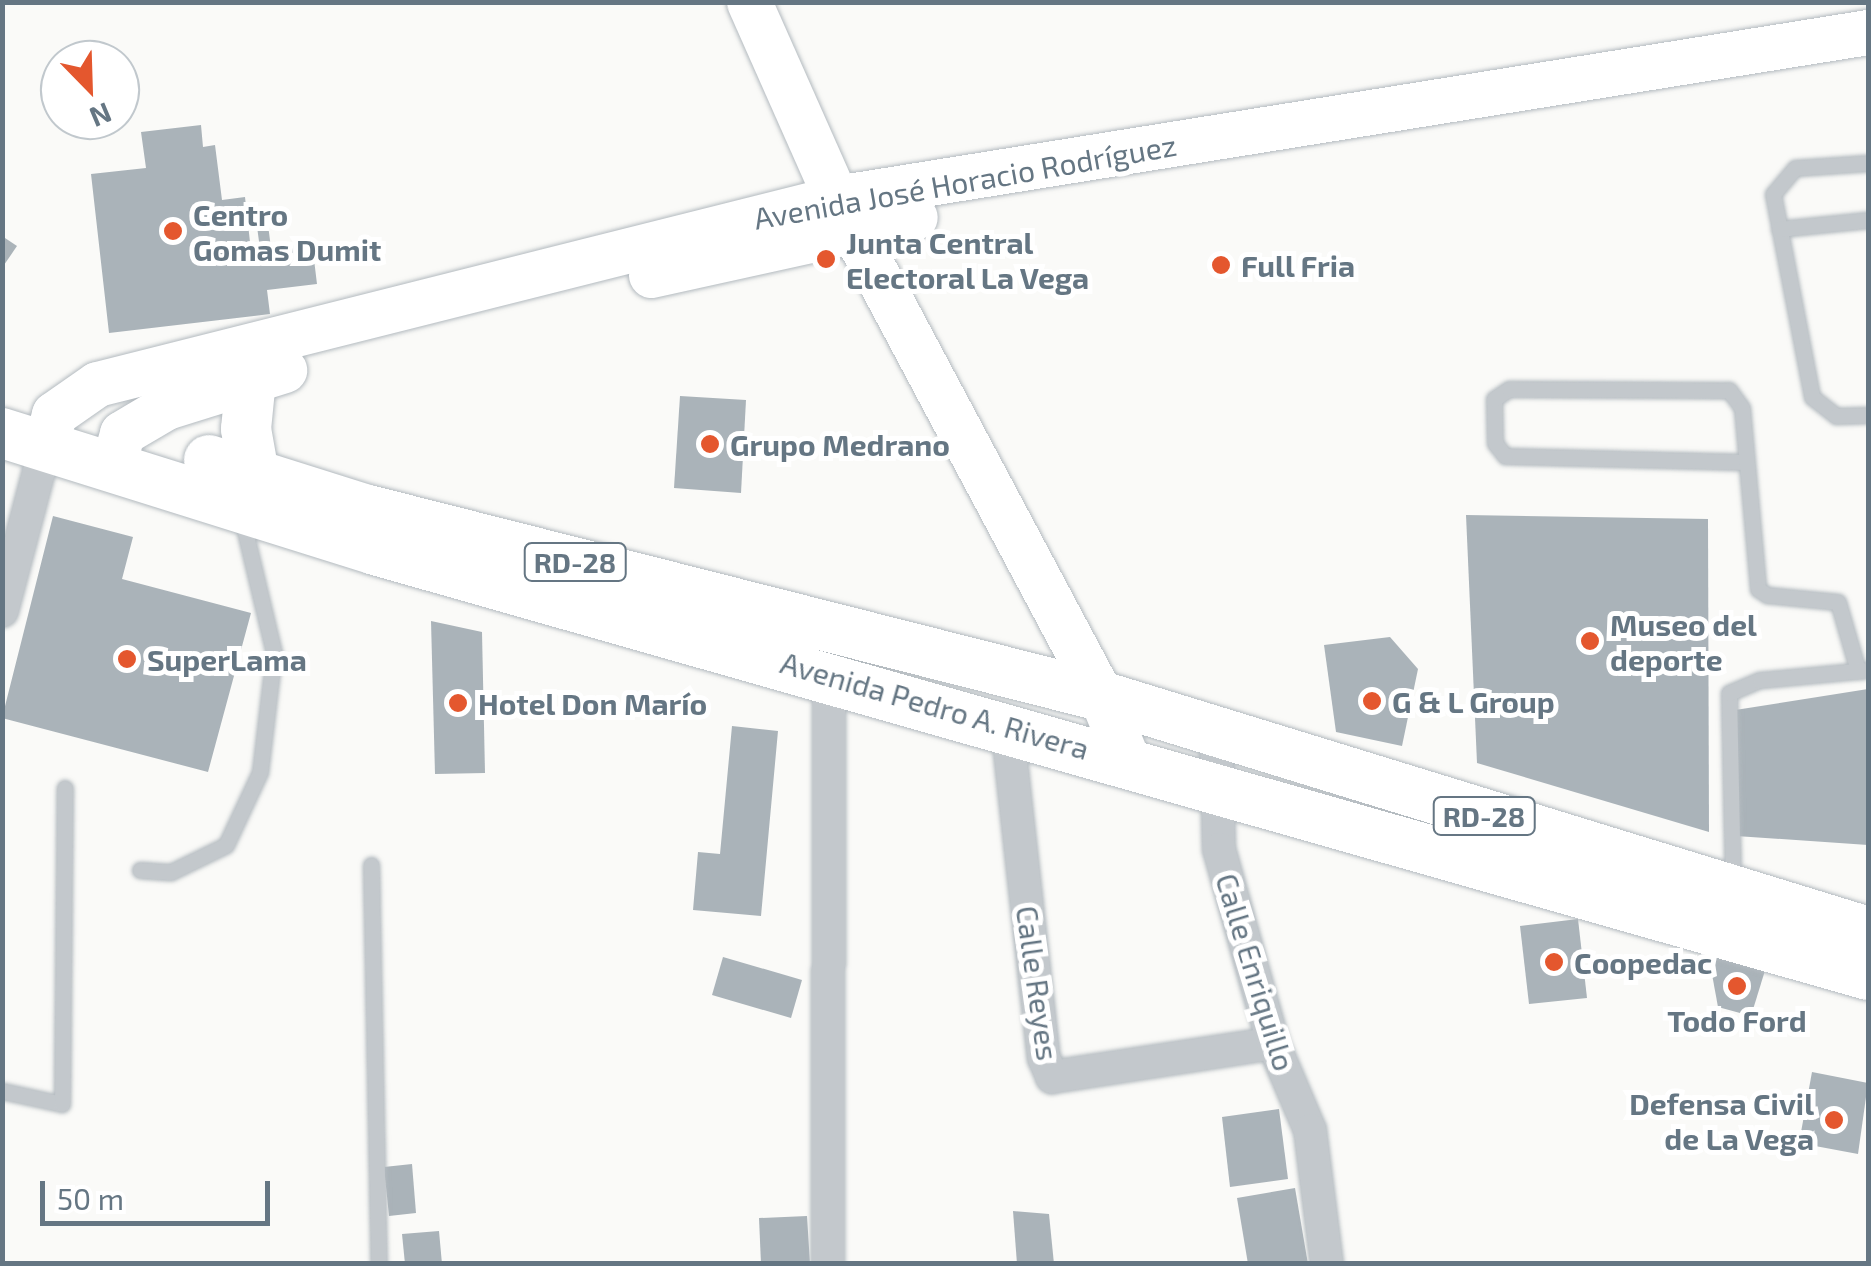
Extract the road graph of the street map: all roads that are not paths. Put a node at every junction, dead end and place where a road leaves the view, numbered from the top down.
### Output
1 (749, 2) edge
2 (1868, 32) edge
3 (1868, 62) edge
4 (1868, 163) edge
5 (844, 212) junction
6 (1868, 220) edge
7 (1779, 229) junction
8 (250, 379) junction
9 (2, 400) edge
10 (1868, 415) edge
11 (34, 430) edge
12 (117, 449) junction
13 (1746, 462) junction
14 (247, 490) junction
15 (2, 611) edge
16 (1864, 671) edge
17 (829, 676) junction
18 (1101, 696) junction
19 (1007, 725) junction
20 (1128, 759) junction
21 (1214, 760) junction
22 (65, 788) dead end
23 (371, 865) dead end
24 (140, 870) dead end
25 (1734, 891) junction
26 (1868, 932) edge
27 (1868, 975) edge
28 (1273, 1044) junction
29 (2, 1091) edge
30 (379, 1264) edge
31 (828, 1264) edge
32 (1327, 1264) edge

1 - 5 street
2 - 5 street, Avenida José Horacio Rodríguez
3 - 5 street, Avenida José Horacio Rodríguez
4 - 7 lane
5 - 8 street, Avenida José Horacio Rodríguez
5 - 11 street, Avenida José Horacio Rodríguez
5 - 18 street
6 - 7 lane
7 - 10 lane
8 - 12 street, Avenida José Horacio Rodríguez
8 - 14 main road
9 - 11 main road, Avenida Pedro A. Rivera / RD-28
11 - 12 main road, Avenida Pedro A. Rivera / RD-28
11 - 15 street
12 - 14 main road, Avenida Pedro A. Rivera / RD-28
13 - 13 lane
13 - 16 lane
14 - 17 main road, Avenida Pedro A. Rivera / RD-28
14 - 18 main road, Avenida Pedro A. Rivera / RD-28
14 - 24 lane
16 - 25 lane
17 - 19 main road, Avenida Pedro A. Rivera / RD-28
17 - 31 street
18 - 20 street
18 - 21 main road, Avenida Pedro A. Rivera / RD-28
19 - 20 main road, Avenida Pedro A. Rivera / RD-28
19 - 28 street, Calle Reyes
20 - 21 main road, Avenida Pedro A. Rivera / RD-28
21 - 25 main road, Avenida Pedro A. Rivera / RD-28
21 - 27 main road, Avenida Pedro A. Rivera / RD-28
21 - 28 street, Calle Enriquillo
22 - 29 lane
23 - 30 lane
25 - 26 main road, Avenida Pedro A. Rivera / RD-28
28 - 32 street, Calle Enriquillo

